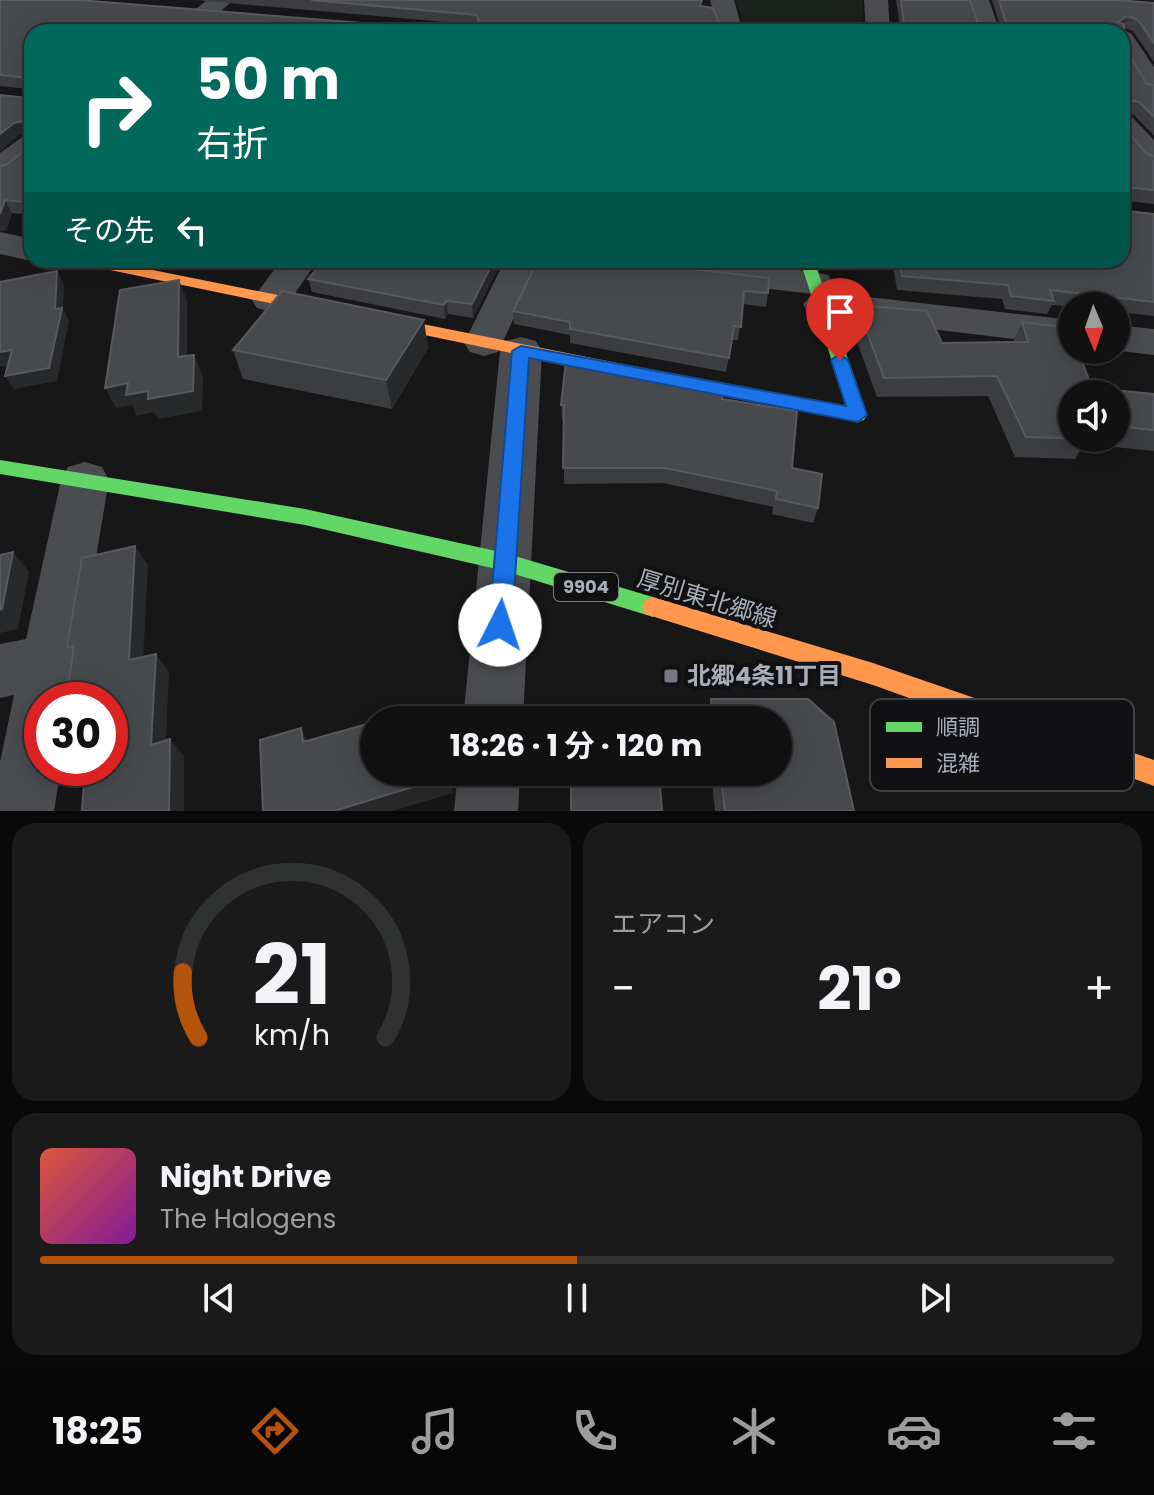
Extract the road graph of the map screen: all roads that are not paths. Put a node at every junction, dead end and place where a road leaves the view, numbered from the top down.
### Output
1 (722, 0) edge
2 (876, 0) edge
3 (977, 0) edge
4 (222, 8) edge
5 (179, 20) edge
6 (729, 24) edge
7 (878, 24) edge
8 (985, 24) edge
9 (1130, 51) edge
10 (1130, 86) edge
11 (1154, 88) edge
12 (1130, 132) edge
13 (24, 150) edge
14 (1154, 158) edge
15 (0, 168) edge
16 (0, 243) edge
17 (24, 248) edge
18 (119, 268) edge
19 (294, 268) edge
20 (521, 268) edge
21 (691, 268) edge
22 (814, 282) edge
23 (271, 300) junction
24 (1058, 330) edge
25 (1130, 339) edge
26 (1154, 342) edge
27 (503, 347) junction
28 (0, 467) edge
29 (85, 480) junction
30 (505, 562) junction
31 (34, 682) edge
32 (944, 699) edge
33 (494, 706) edge
34 (1134, 766) edge
35 (1154, 773) edge
36 (24, 786) edge
37 (488, 786) edge
38 (22, 811) edge
39 (486, 811) edge

1 - 6 street
2 - 7 street
3 - 8 street
4 - 5 street
9 - 11 street
10 - 11 street
12 - 14 street
13 - 15 street
16 - 17 street
18 - 23 street
19 - 23 street
20 - 27 street
21 - 22 street
22 - 24 street
22 - 27 street
23 - 27 street
25 - 26 street
27 - 30 street
28 - 29 street, 厚別東北郷線 / 9904
29 - 30 street, 厚別東北郷線 / 9904
29 - 31 street
30 - 32 street, 厚別東北郷線 / 9904
30 - 33 street
34 - 35 street, 厚別東北郷線 / 9904
36 - 38 street
37 - 39 street

